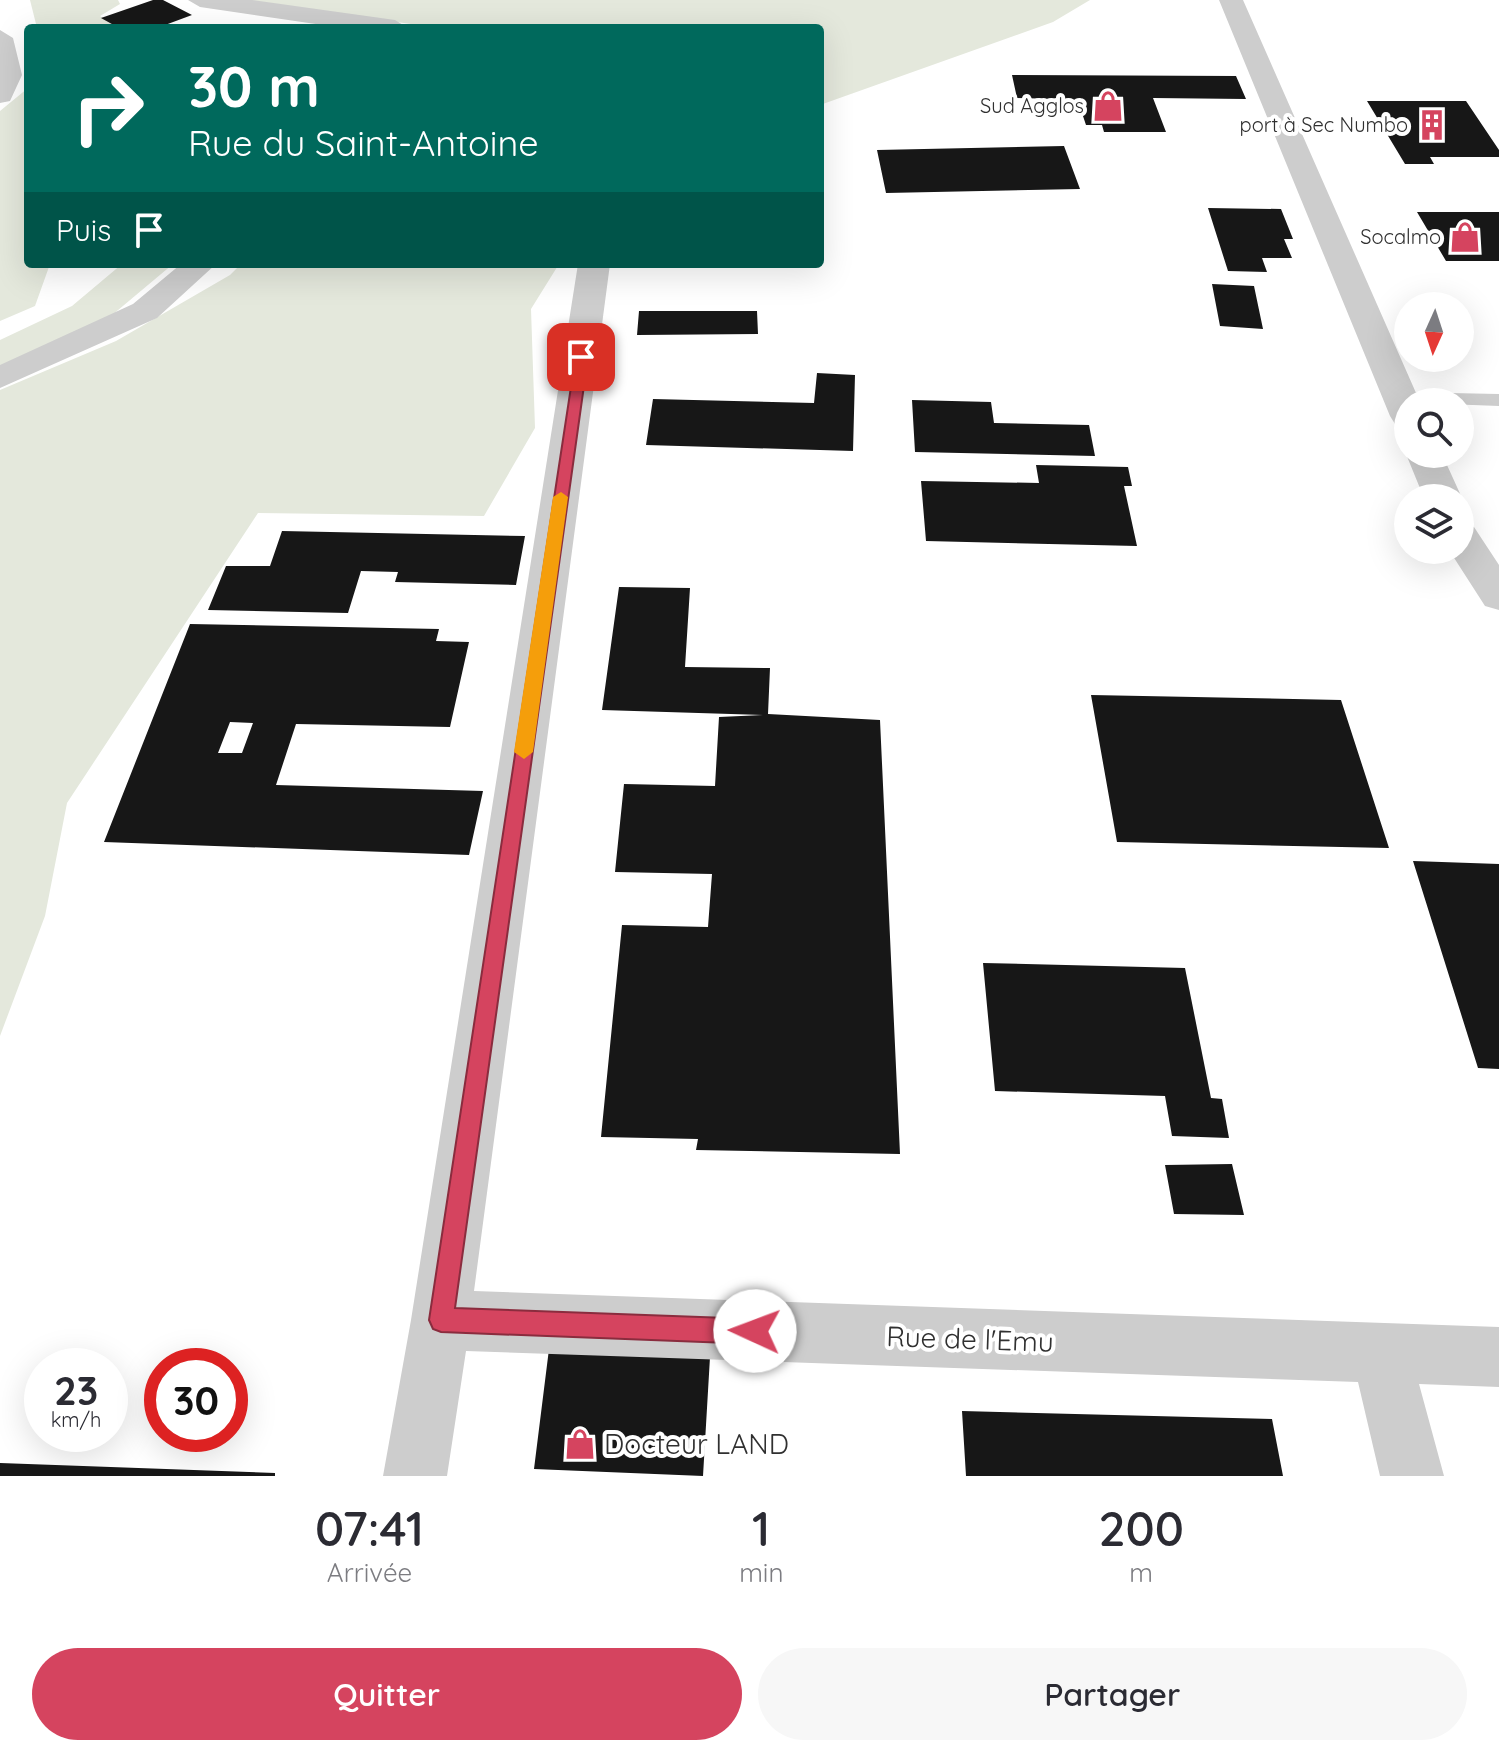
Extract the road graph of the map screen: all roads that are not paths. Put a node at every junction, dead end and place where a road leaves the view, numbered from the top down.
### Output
1 (200, 0) edge
2 (1231, 0) edge
3 (367, 24) edge
4 (0, 38) edge
5 (0, 95) edge
6 (195, 268) edge
7 (593, 268) edge
8 (0, 378) edge
9 (1396, 388) edge
10 (1499, 400) edge
11 (1474, 402) edge
12 (1474, 558) edge
13 (1499, 596) edge
14 (441, 1320) junction
15 (1381, 1353) junction
16 (1499, 1357) edge
17 (415, 1476) edge
18 (1412, 1476) edge

1 - 3 street
2 - 9 street
4 - 5 street
6 - 8 street
7 - 14 street
10 - 11 lane
12 - 13 street
14 - 15 street, Rue de l'Emu
14 - 17 street
15 - 16 street, Rue de l'Emu
15 - 18 street

